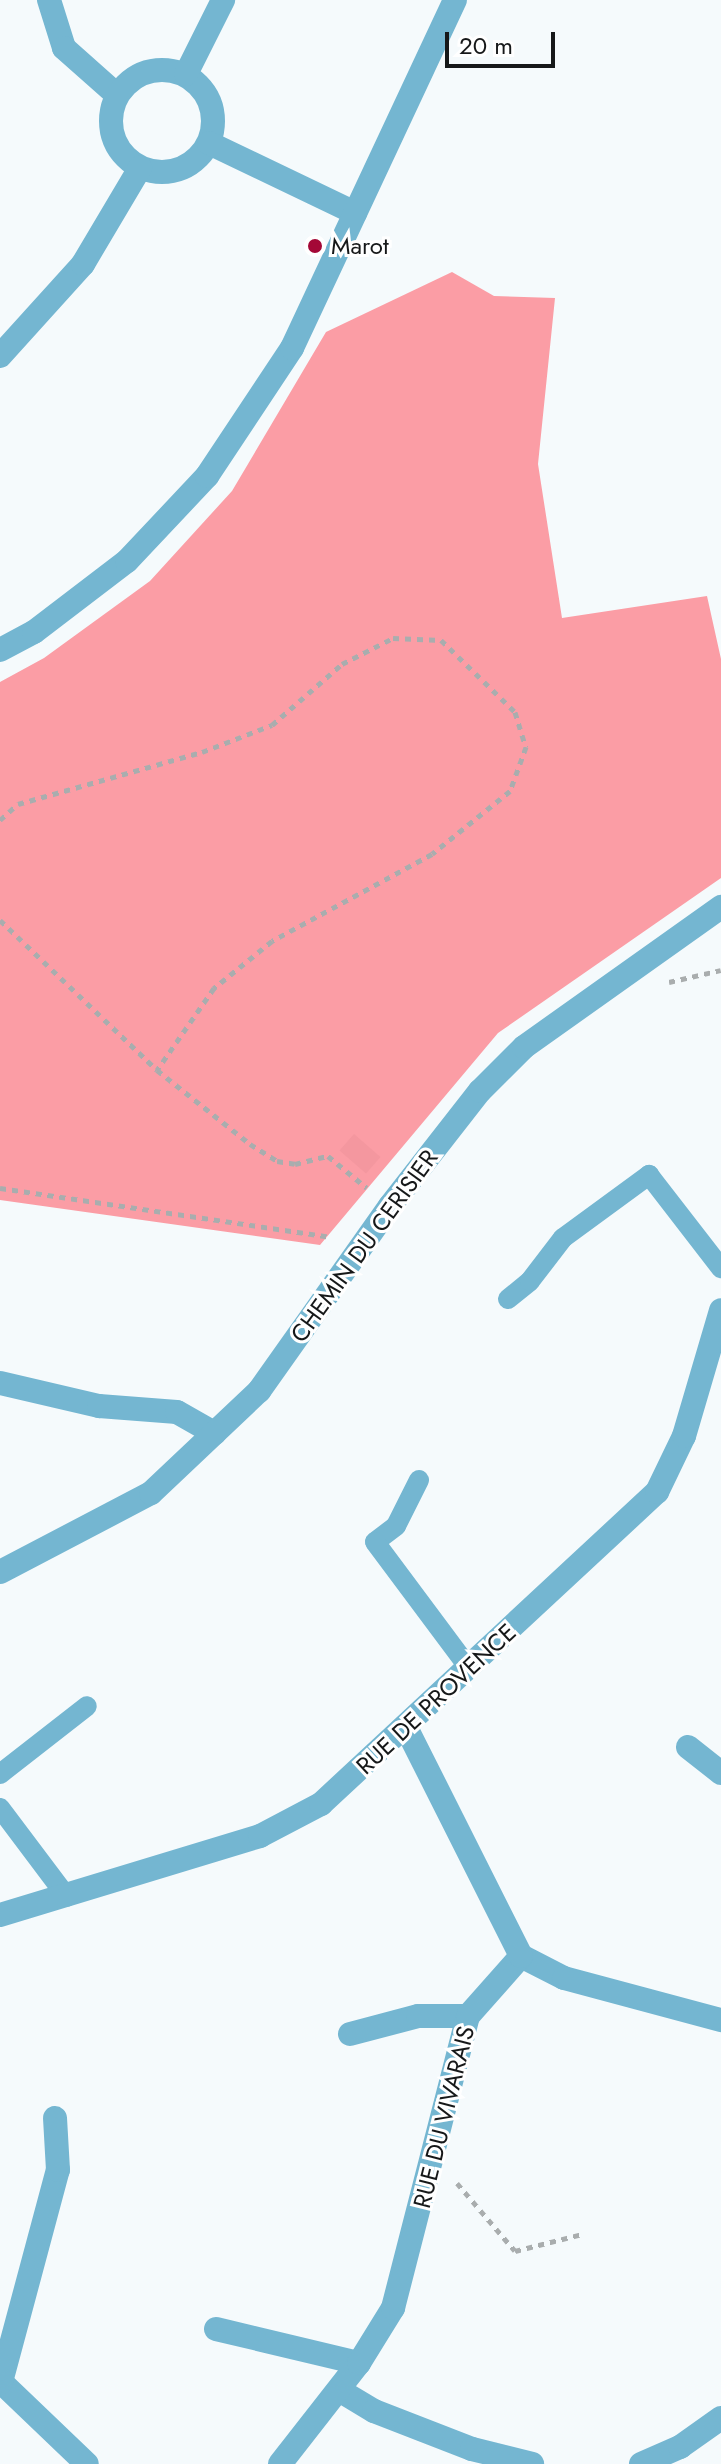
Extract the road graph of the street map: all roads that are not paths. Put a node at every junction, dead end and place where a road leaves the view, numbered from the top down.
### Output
1 (49, 0) edge
2 (223, 0) edge
3 (455, 0) edge
4 (186, 74) junction
5 (117, 95) junction
6 (209, 143) junction
7 (140, 168) junction
8 (355, 213) junction
9 (0, 356) edge
10 (0, 650) edge
11 (721, 907) edge
12 (721, 1268) edge
13 (508, 1299) dead end
14 (721, 1310) edge
15 (0, 1383) edge
16 (214, 1433) junction
17 (419, 1480) dead end
18 (0, 1572) edge
19 (469, 1668) junction
20 (87, 1706) dead end
21 (406, 1727) junction
22 (688, 1747) dead end
23 (721, 1773) edge
24 (0, 1774) edge
25 (0, 1808) edge
26 (67, 1897) junction
27 (0, 1915) edge
28 (521, 1956) junction
29 (468, 2016) junction
30 (721, 2020) edge
31 (350, 2034) dead end
32 (55, 2118) dead end
33 (216, 2329) dead end
34 (359, 2363) junction
35 (0, 2382) edge
36 (339, 2390) junction
37 (721, 2418) edge
38 (87, 2464) edge
39 (280, 2464) edge
40 (532, 2464) edge
41 (641, 2464) edge

1 - 5 street
2 - 4 street
3 - 8 street
4 - 5 street
4 - 6 street
5 - 7 street
6 - 7 street
6 - 8 street
7 - 9 street
8 - 10 street
11 - 16 street, CHEMIN DU CERISIER
12 - 13 lane
14 - 19 street, RUE DE PROVENCE
15 - 16 street
16 - 18 street, CHEMIN DU CERISIER
17 - 19 lane
19 - 21 street, RUE DE PROVENCE
20 - 24 lane
21 - 26 street, RUE DE PROVENCE
21 - 28 street
22 - 23 street
25 - 26 lane
26 - 27 street, RUE DE PROVENCE
28 - 29 street, RUE DU VIVARAIS
28 - 30 street
29 - 31 street
29 - 34 street, RUE DU VIVARAIS
32 - 35 street
33 - 34 street
34 - 36 street, RUE DU VIVARAIS
35 - 38 street
36 - 39 street, RUE DU VIVARAIS
36 - 40 street
37 - 41 street

